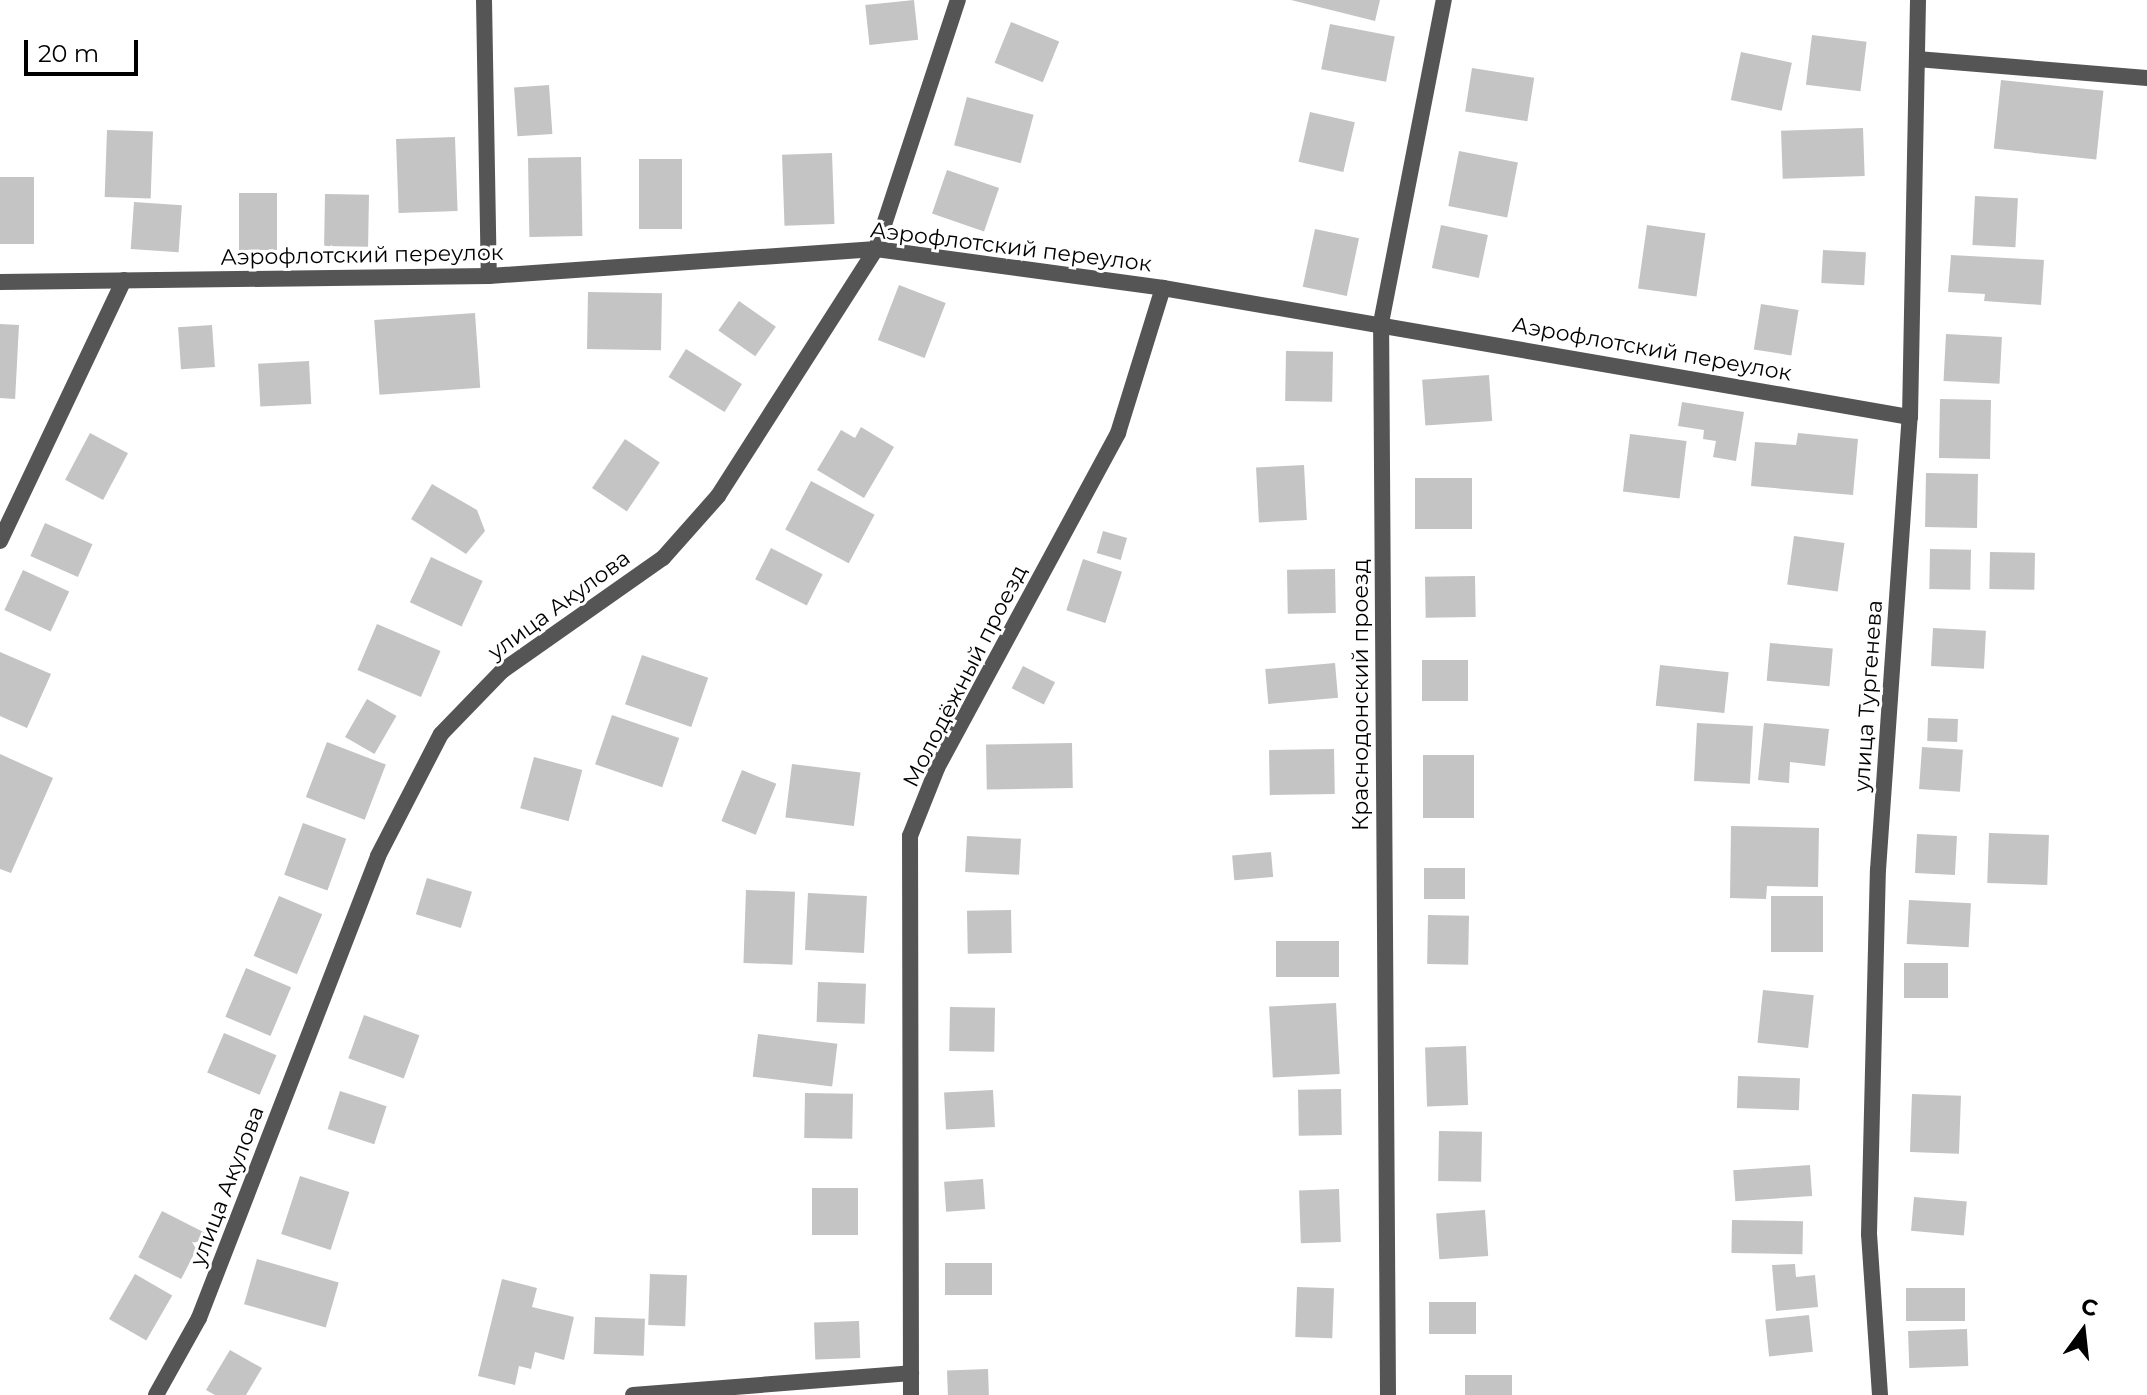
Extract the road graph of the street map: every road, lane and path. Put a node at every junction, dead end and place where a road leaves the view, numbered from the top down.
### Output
1 (484, 0) edge
2 (958, 0) edge
3 (1444, 0) edge
4 (1918, 0) edge
5 (1917, 59) junction
6 (2147, 78) edge
7 (876, 249) junction
8 (489, 276) junction
9 (124, 280) junction
10 (0, 282) edge
11 (1163, 288) junction
12 (1381, 323) junction
13 (1910, 417) junction
14 (0, 541) edge
15 (911, 1373) junction
16 (156, 1395) edge
17 (633, 1395) edge
18 (911, 1395) edge
19 (1388, 1395) edge
20 (1880, 1395) edge

1 - 8 street
2 - 7 street, улица Акулова
3 - 12 street, Краснодонский проезд
4 - 5 street, улица Тургенева
5 - 6 street
5 - 13 street, улица Тургенева
7 - 8 street, Аэрофлотский переулок
7 - 11 street, Аэрофлотский переулок
7 - 16 street, улица Акулова
8 - 9 street, Аэрофлотский переулок
9 - 10 street, Аэрофлотский переулок
9 - 14 street
11 - 12 street, Аэрофлотский переулок
11 - 15 street, Молодёжный проезд
12 - 13 street, Аэрофлотский переулок
12 - 19 street, Краснодонский проезд
13 - 20 street, улица Тургенева
15 - 17 street
15 - 18 street, Молодёжный проезд

